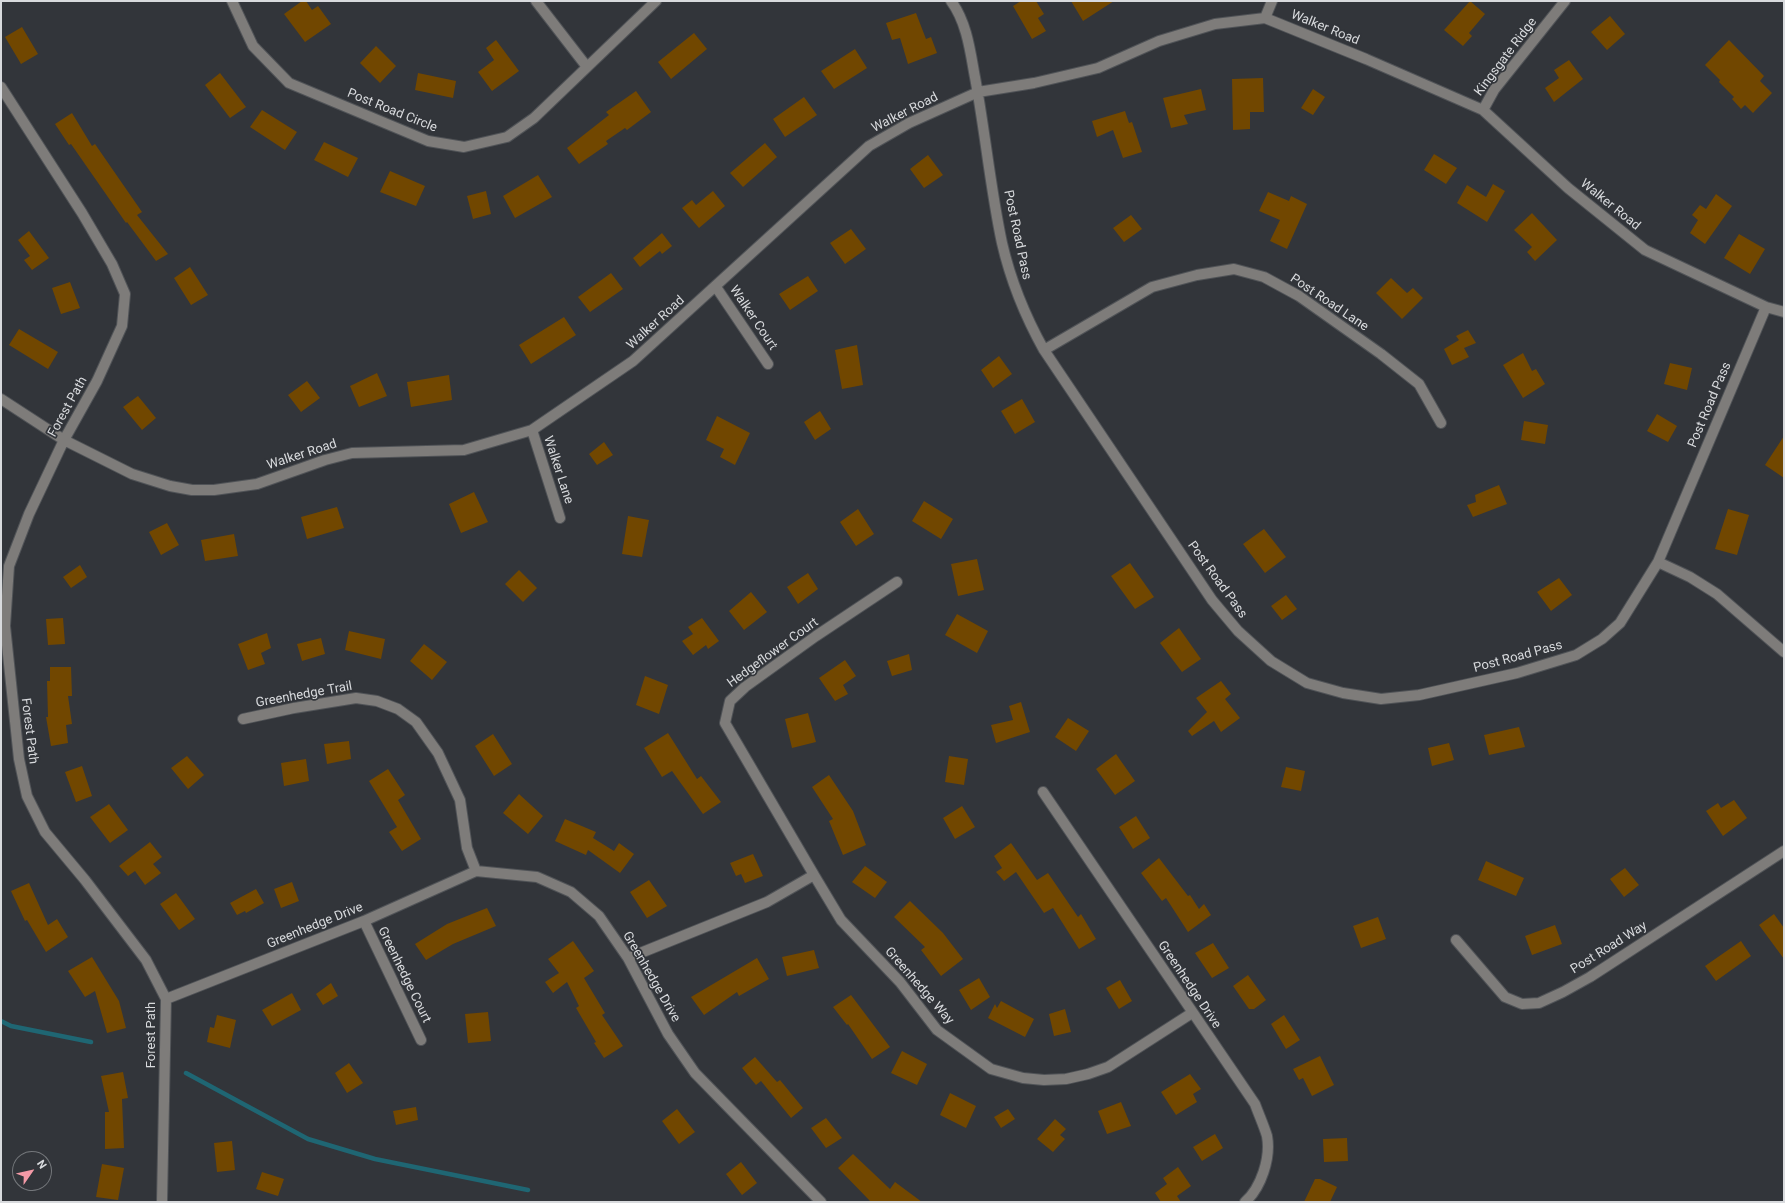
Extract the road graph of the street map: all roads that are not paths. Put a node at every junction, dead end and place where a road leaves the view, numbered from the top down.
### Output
1 (232, 1) edge
2 (536, 1) edge
3 (656, 1) edge
4 (951, 1) edge
5 (1272, 1) edge
6 (1565, 1) edge
7 (1265, 18) junction
8 (587, 67) junction
9 (1, 87) edge
10 (978, 92) junction
11 (1483, 110) junction
12 (716, 287) junction
13 (1766, 307) junction
14 (1784, 312) edge
15 (1044, 350) junction
16 (768, 364) dead end
17 (1, 399) edge
18 (1442, 423) dead end
19 (532, 430) junction
20 (64, 440) junction
21 (560, 518) dead end
22 (1658, 562) junction
23 (897, 582) dead end
24 (3, 626) edge
25 (1784, 652) edge
26 (243, 719) dead end
27 (1043, 792) dead end
28 (1784, 851) edge
29 (476, 871) junction
30 (814, 876) junction
31 (364, 921) junction
32 (1456, 940) dead end
33 (628, 958) junction
34 (166, 999) junction
35 (1192, 1013) junction
36 (421, 1040) dead end
37 (162, 1202) edge
38 (821, 1202) edge
39 (1245, 1202) edge

1 - 8 street, Post Road Circle
2 - 8 street
3 - 8 street, Post Road Circle
4 - 10 street, Post Road Pass
5 - 7 street
6 - 11 street, Kingsgate Ridge
7 - 10 street, Walker Road
7 - 11 street, Walker Road
9 - 20 street, Forest Path
10 - 12 street, Walker Road
10 - 15 street, Post Road Pass
11 - 13 street, Walker Road
12 - 16 street, Walker Court
12 - 19 street, Walker Road
13 - 14 street, Walker Road
13 - 22 street, Post Road Pass
15 - 18 street, Post Road Lane
15 - 22 street, Post Road Pass
17 - 20 street, Walker Road
19 - 20 street, Walker Road
19 - 21 street, Walker Lane
20 - 24 street, Forest Path
22 - 25 street
23 - 30 street, Hedgeflower Court
24 - 34 street, Forest Path
26 - 29 street, Greenhedge Trail
27 - 35 street, Greenhedge Drive
28 - 32 street, Post Road Way
29 - 31 street, Greenhedge Drive
29 - 33 street, Greenhedge Drive
30 - 33 street
30 - 35 street, Greenhedge Way
31 - 34 street, Greenhedge Drive
31 - 36 street, Greenhedge Court
33 - 38 street, Greenhedge Drive
34 - 37 street, Forest Path
35 - 39 street, Greenhedge Drive

